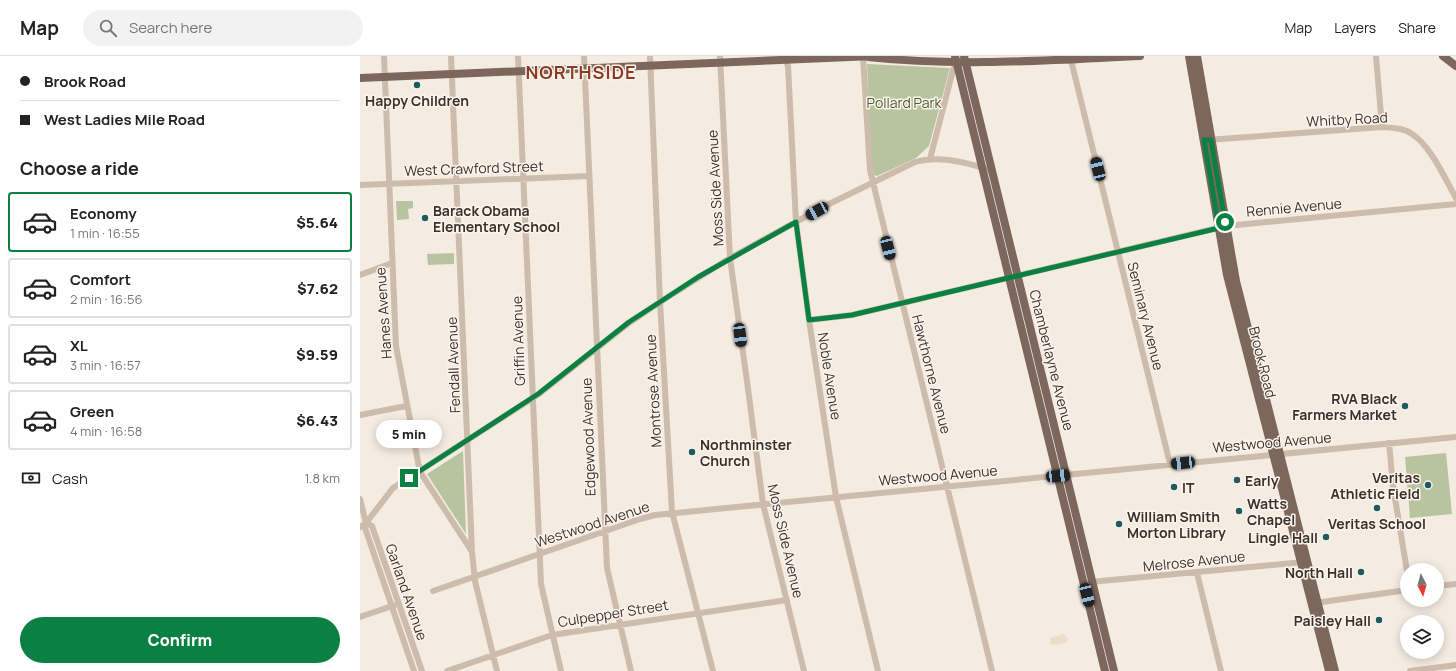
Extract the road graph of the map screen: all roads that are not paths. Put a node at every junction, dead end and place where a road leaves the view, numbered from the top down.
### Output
1 (384, 56) edge
2 (451, 56) edge
3 (518, 56) edge
4 (584, 56) edge
5 (650, 56) edge
6 (863, 56) edge
7 (874, 56) edge
8 (1129, 56) edge
9 (1140, 56) edge
10 (1189, 56) edge
11 (1197, 56) edge
12 (1376, 56) edge
13 (1443, 56) edge
14 (784, 58) edge
15 (1070, 58) edge
16 (720, 59) edge
17 (956, 60) edge
18 (965, 60) edge
19 (650, 66) junction
20 (1456, 66) edge
21 (584, 69) junction
22 (519, 72) junction
23 (452, 74) junction
24 (385, 77) junction
25 (360, 78) edge
26 (1382, 127) junction
27 (1207, 140) junction
28 (930, 159) junction
29 (982, 167) junction
30 (992, 171) junction
31 (589, 176) junction
32 (523, 179) junction
33 (457, 181) junction
34 (873, 182) junction
35 (390, 184) junction
36 (360, 185) edge
37 (1456, 198) edge
38 (1456, 204) edge
39 (796, 222) junction
40 (1222, 227) junction
41 (1118, 252) junction
42 (730, 258) junction
43 (392, 263) junction
44 (360, 275) edge
45 (1018, 276) junction
46 (1010, 279) junction
47 (660, 302) junction
48 (902, 303) junction
49 (809, 320) junction
50 (596, 348) junction
51 (533, 398) junction
52 (406, 406) junction
53 (360, 415) edge
54 (1456, 436) edge
55 (468, 440) junction
56 (1389, 443) junction
57 (1276, 454) junction
58 (1170, 464) junction
59 (420, 471) junction
60 (1067, 475) junction
61 (1058, 476) junction
62 (947, 486) junction
63 (836, 497) junction
64 (360, 499) edge
65 (764, 504) junction
66 (672, 512) junction
67 (366, 523) junction
68 (360, 527) edge
69 (604, 531) junction
70 (472, 552) junction
71 (540, 554) junction
72 (1304, 562) junction
73 (1406, 563) edge
74 (1197, 573) junction
75 (474, 577) junction
76 (1083, 580) junction
77 (1093, 583) junction
78 (1456, 584) edge
79 (1444, 585) edge
80 (433, 591) dead end
81 (1400, 591) edge
82 (787, 600) junction
83 (1314, 603) junction
84 (399, 604) junction
85 (391, 606) junction
86 (697, 612) junction
87 (360, 617) edge
88 (620, 624) junction
89 (552, 635) junction
90 (493, 655) junction
91 (1456, 664) edge
92 (414, 671) edge
93 (422, 671) edge
94 (447, 671) edge
95 (497, 671) edge
96 (561, 671) edge
97 (631, 671) edge
98 (713, 671) edge
99 (804, 671) edge
100 (878, 671) edge
101 (992, 671) edge
102 (1105, 671) edge
103 (1114, 671) edge
104 (1221, 671) edge
105 (1328, 671) edge
106 (1335, 671) edge
107 (1410, 671) edge

1 - 24 street, Hanes Avenue
2 - 23 street, Fendall Avenue
3 - 22 street, Griffin Avenue
4 - 21 street, Edgewood Avenue
5 - 19 street, Montrose Avenue
6 - 7 main road
6 - 14 main road
6 - 17 main road
6 - 34 street, Hawthorne Avenue
8 - 9 main road
8 - 15 main road
10 - 27 main road, Brook Road
11 - 27 main road, Brook Road
12 - 26 street
13 - 20 main road
14 - 16 main road
14 - 39 street, Noble Avenue
15 - 18 main road
15 - 41 street, Seminary Avenue
16 - 19 main road
16 - 42 street, Moss Side Avenue
17 - 18 main road
17 - 28 street
17 - 29 main road, Chamberlayne Avenue
18 - 30 main road, Chamberlayne Avenue
19 - 21 main road
19 - 47 street, Montrose Avenue
21 - 22 main road
21 - 31 street, Edgewood Avenue
22 - 23 main road
22 - 32 street, Griffin Avenue
23 - 24 main road
23 - 33 street, Fendall Avenue
24 - 25 main road
24 - 35 street, Hanes Avenue
26 - 27 street, Whitby Road
26 - 37 street, Whitby Road
27 - 40 main road, Brook Road
28 - 29 street
28 - 34 street
29 - 30 street
29 - 46 main road, Chamberlayne Avenue
30 - 45 main road, Chamberlayne Avenue
31 - 32 street, West Crawford Street
31 - 50 street, Edgewood Avenue
32 - 33 street, West Crawford Street
32 - 51 street, Griffin Avenue
33 - 35 street, West Crawford Street
33 - 55 street, Fendall Avenue
34 - 39 street
34 - 48 street, Hawthorne Avenue
35 - 36 street, West Crawford Street
35 - 43 street, Hanes Avenue
38 - 40 street, Rennie Avenue
39 - 42 street
39 - 49 street, Noble Avenue
40 - 41 street, Rennie Avenue
40 - 57 main road, Brook Road
41 - 45 street, Rennie Avenue
41 - 58 street, Seminary Avenue
42 - 47 street
42 - 65 street, Moss Side Avenue
43 - 44 street
43 - 52 street, Hanes Avenue
45 - 46 street, Rennie Avenue
45 - 60 main road, Chamberlayne Avenue
46 - 48 street, Rennie Avenue
46 - 61 main road, Chamberlayne Avenue
47 - 50 street
47 - 66 street, Montrose Avenue
48 - 49 street, Rennie Avenue
48 - 62 street, Hawthorne Avenue
49 - 63 street, Noble Avenue
50 - 51 street
50 - 69 street, Edgewood Avenue
51 - 55 street
51 - 71 street, Griffin Avenue
52 - 53 street
52 - 59 street, Hanes Avenue
54 - 56 street, Westwood Avenue
55 - 59 street
55 - 70 street, Fendall Avenue
56 - 57 street, Westwood Avenue
56 - 73 street
57 - 58 street, Westwood Avenue
57 - 72 main road, Brook Road
58 - 60 street, Westwood Avenue
59 - 67 street
59 - 70 street, Hanes Avenue
60 - 61 street, Westwood Avenue
60 - 77 main road, Chamberlayne Avenue
61 - 62 street, Westwood Avenue
61 - 76 main road, Chamberlayne Avenue
62 - 63 street, Westwood Avenue
62 - 101 street, Hawthorne Avenue
63 - 65 street, Westwood Avenue
63 - 100 street, Noble Avenue
64 - 67 street, Garland Avenue
65 - 66 street, Westwood Avenue
65 - 82 street, Moss Side Avenue
66 - 69 street, Westwood Avenue
66 - 86 street, Montrose Avenue
67 - 68 street
67 - 84 street, Garland Avenue
67 - 85 street, Garland Avenue
69 - 71 street, Westwood Avenue
69 - 88 street, Edgewood Avenue
70 - 75 street, Fendall Avenue
71 - 75 street, Westwood Avenue
71 - 89 street, Griffin Avenue
72 - 74 street, Melrose Avenue
72 - 83 main road, Brook Road
74 - 77 street, Melrose Avenue
74 - 104 street
75 - 80 street, Westwood Avenue
75 - 90 street, Fendall Avenue
76 - 77 street, Melrose Avenue
76 - 102 main road, Chamberlayne Avenue
77 - 103 main road, Chamberlayne Avenue
78 - 79 street
81 - 83 street
82 - 86 street, Culpepper Street
82 - 99 street, Moss Side Avenue
83 - 105 main road, Brook Road
83 - 106 main road, Brook Road
84 - 85 street
84 - 93 street, Garland Avenue
85 - 87 street
85 - 92 street, Garland Avenue
86 - 88 street, Culpepper Street
86 - 98 street, Montrose Avenue
88 - 89 street, Culpepper Street
88 - 97 street, Edgewood Avenue
89 - 90 street, Culpepper Street
89 - 96 street, Griffin Avenue
90 - 94 street, Culpepper Street
90 - 95 street, Fendall Avenue
91 - 107 street

